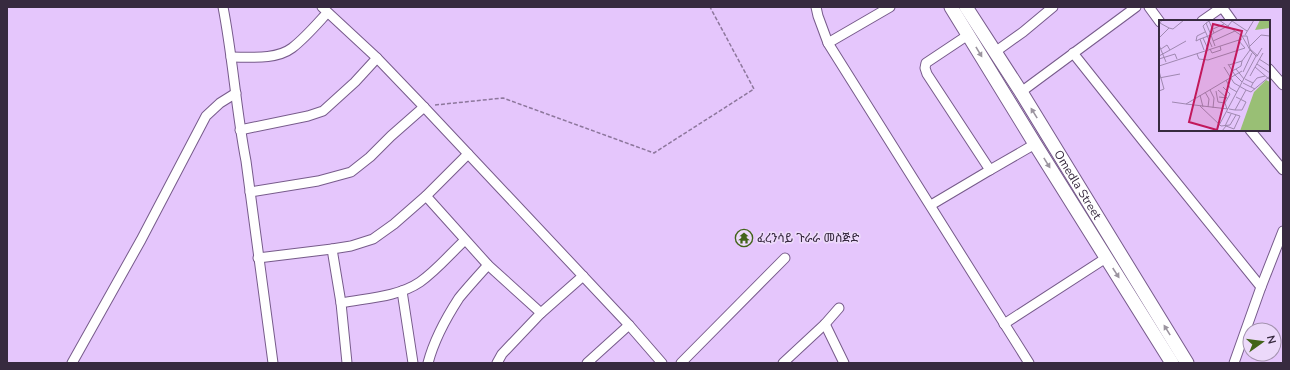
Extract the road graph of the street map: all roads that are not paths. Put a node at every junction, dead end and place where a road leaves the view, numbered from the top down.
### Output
1 (223, 7) edge
2 (816, 7) edge
3 (890, 7) edge
4 (951, 7) edge
5 (966, 7) edge
6 (1053, 7) edge
7 (1136, 7) edge
8 (1149, 7) edge
9 (1222, 7) edge
10 (325, 10) edge
11 (1203, 20) edge
12 (1231, 20) edge
13 (1159, 21) edge
14 (968, 35) junction
15 (828, 43) junction
16 (995, 52) junction
17 (1073, 53) junction
18 (231, 57) junction
19 (377, 58) junction
20 (1270, 69) edge
21 (1283, 85) edge
22 (1021, 92) junction
23 (236, 93) junction
24 (424, 106) junction
25 (240, 130) junction
26 (1251, 131) edge
27 (1034, 144) junction
28 (468, 154) junction
29 (990, 170) junction
30 (1283, 170) edge
31 (250, 192) junction
32 (426, 196) junction
33 (930, 205) junction
34 (1283, 231) edge
35 (465, 240) junction
36 (332, 249) junction
37 (258, 258) junction
38 (785, 258) dead end
39 (1106, 258) junction
40 (488, 265) junction
41 (583, 276) junction
42 (1261, 287) junction
43 (402, 291) junction
44 (341, 303) junction
45 (839, 308) dead end
46 (541, 313) junction
47 (825, 324) junction
48 (1004, 324) junction
49 (629, 325) junction
50 (1161, 343) junction
51 (72, 363) edge
52 (273, 363) edge
53 (346, 363) edge
54 (413, 363) edge
55 (428, 363) edge
56 (497, 363) edge
57 (588, 363) edge
58 (662, 363) edge
59 (681, 363) edge
60 (783, 363) edge
61 (844, 363) edge
62 (1029, 363) edge
63 (1164, 363) edge
64 (1172, 363) edge
65 (1187, 363) edge
66 (1234, 363) edge

1 - 18 street
2 - 15 street
3 - 15 street
4 - 14 main road, Omedla Street
5 - 16 main road, Omedla Street
6 - 16 street
7 - 17 street
8 - 13 street
9 - 11 street
9 - 12 street
10 - 18 street
10 - 19 street
14 -> 27 main road, Omedla Street
14 - 29 street
15 - 33 street
16 - 22 main road, Omedla Street
17 - 22 street
17 - 42 street
18 - 23 street
19 - 24 street
19 - 25 street
20 - 21 street
65 -> 22 main road, Omedla Street
23 - 25 street
23 - 51 street
24 - 28 street
24 - 31 street
25 - 31 street
26 - 30 street
27 - 29 street
27 -> 39 main road, Omedla Street
28 - 32 street
28 - 41 street
29 - 33 street
31 - 37 street
32 - 35 street
32 - 36 street
33 - 48 street
34 - 42 street
35 - 40 street
35 - 43 street
36 - 37 street
36 - 44 street
37 - 52 street
38 - 59 street
39 - 48 street
39 -> 50 main road, Omedla Street
40 - 46 street
40 - 55 street
41 - 46 street
41 - 49 street
42 - 66 street
43 - 44 street
43 - 54 street
44 - 53 street
45 - 47 street
46 - 56 street
47 - 60 street
47 - 61 street
48 - 62 street
49 - 57 street
49 - 58 street
50 - 63 street
50 - 64 main road, Omedla Street

